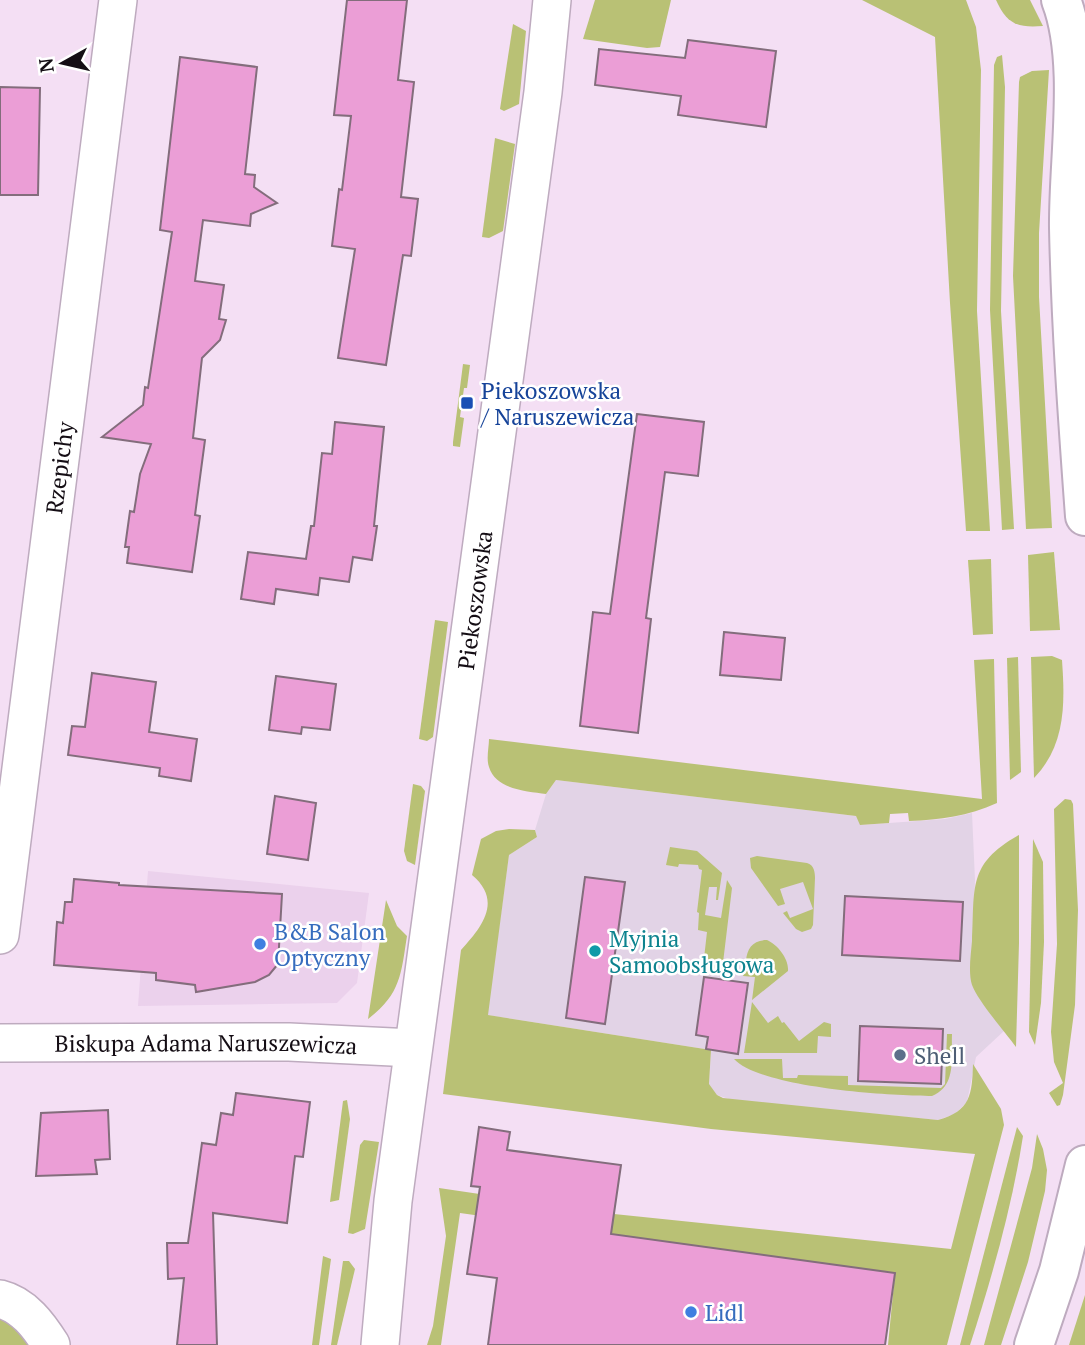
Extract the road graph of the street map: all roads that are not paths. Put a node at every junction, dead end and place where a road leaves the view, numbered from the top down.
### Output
1 (118, 0) edge
2 (552, 0) edge
3 (1061, 0) edge
4 (1085, 516) edge
5 (0, 935) edge
6 (0, 1043) edge
7 (413, 1048) junction
8 (1085, 1165) edge
9 (393, 1201) junction
10 (0, 1299) edge
11 (51, 1345) edge
12 (355, 1345) edge
13 (380, 1345) edge
14 (1034, 1345) edge

1 - 5 street, Rzepichy
2 - 7 street, Piekoszowska
3 - 4 main road
6 - 7 street, Biskupa Adama Naruszewicza
7 - 9 street, Piekoszowska
8 - 14 main road
9 - 12 street, Piekoszowska
9 - 13 street, Piekoszowska
10 - 11 street

